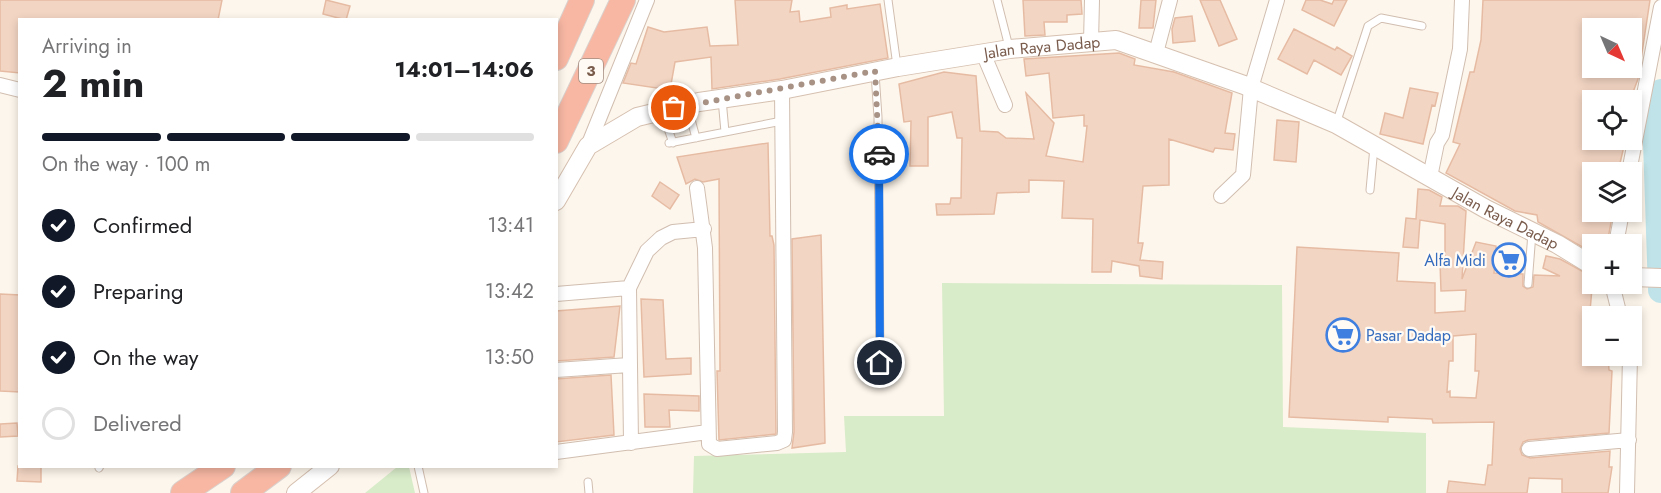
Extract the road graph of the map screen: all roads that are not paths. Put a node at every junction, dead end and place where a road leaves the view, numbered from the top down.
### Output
1 (582, 0) edge
2 (622, 0) edge
3 (647, 0) edge
4 (888, 0) edge
5 (997, 0) edge
6 (1092, 0) edge
7 (1170, 0) edge
8 (1277, 0) edge
9 (1462, 0) edge
10 (1661, 7) edge
11 (1422, 26) dead end
12 (1091, 42) junction
13 (1010, 49) junction
14 (983, 53) junction
15 (1156, 53) junction
16 (558, 54) edge
17 (898, 67) junction
18 (875, 71) junction
19 (0, 85) edge
20 (1251, 88) junction
21 (18, 90) edge
22 (782, 90) junction
23 (722, 99) junction
24 (687, 105) junction
25 (1005, 105) dead end
26 (662, 111) junction
27 (782, 121) junction
28 (1336, 124) junction
29 (725, 132) junction
30 (558, 138) edge
31 (696, 138) junction
32 (588, 146) junction
33 (1374, 146) junction
34 (1631, 162) edge
35 (1433, 179) junction
36 (697, 188) dead end
37 (1370, 190) dead end
38 (1221, 196) dead end
39 (558, 198) edge
40 (704, 229) junction
41 (1532, 233) junction
42 (1582, 259) edge
43 (1642, 277) edge
44 (1661, 278) edge
45 (1528, 284) dead end
46 (629, 288) junction
47 (558, 294) edge
48 (880, 363) dead end
49 (629, 365) junction
50 (1630, 366) edge
51 (558, 370) edge
52 (708, 432) junction
53 (1629, 440) junction
54 (631, 443) junction
55 (1528, 449) dead end
56 (558, 452) edge
57 (221, 468) edge
58 (276, 468) edge
59 (327, 468) edge
60 (418, 468) edge
61 (588, 482) dead end
62 (183, 493) edge
63 (243, 493) edge
64 (296, 493) edge
65 (424, 493) edge
66 (589, 493) edge
67 (1627, 493) edge

1 - 16 highway, 3
2 - 30 highway, 3
3 - 32 street
4 - 17 lane
5 - 13 lane
6 - 12 street
7 - 15 street
8 - 20 street
9 - 35 street
10 - 34 street
11 - 28 lane
12 - 13 main road, Jalan Raya Dadap
12 - 15 main road, Jalan Raya Dadap
13 - 14 main road, Jalan Raya Dadap
14 - 17 main road, Jalan Raya Dadap
14 - 25 street
15 - 20 main road, Jalan Raya Dadap
17 - 18 main road, Jalan Raya Dadap
18 - 22 main road, Jalan Raya Dadap
18 - 48 lane
19 - 21 street
20 - 28 main road, Jalan Raya Dadap
20 - 38 street
22 - 23 main road, Jalan Raya Dadap
22 - 27 street
23 - 24 main road, Jalan Raya Dadap
23 - 29 lane
24 - 26 main road, Jalan Raya Dadap
24 - 31 lane
26 - 31 lane
26 - 32 main road, Jalan Raya Dadap
27 - 29 lane
27 - 52 street
28 - 33 main road, Jalan Raya Dadap
29 - 31 lane
32 - 39 main road, Jalan Raya Dadap
33 - 35 main road, Jalan Raya Dadap
33 - 37 lane
35 - 41 main road, Jalan Raya Dadap
36 - 40 street
40 - 46 street
40 - 52 street
41 - 42 main road, Jalan Raya Dadap
41 - 45 lane
43 - 44 main road
46 - 47 street
46 - 49 street
49 - 51 street
49 - 54 street
50 - 53 street
52 - 54 street
53 - 55 street
53 - 67 street
54 - 56 street
57 - 62 highway
58 - 63 highway
59 - 64 main road
60 - 65 lane
61 - 66 lane

